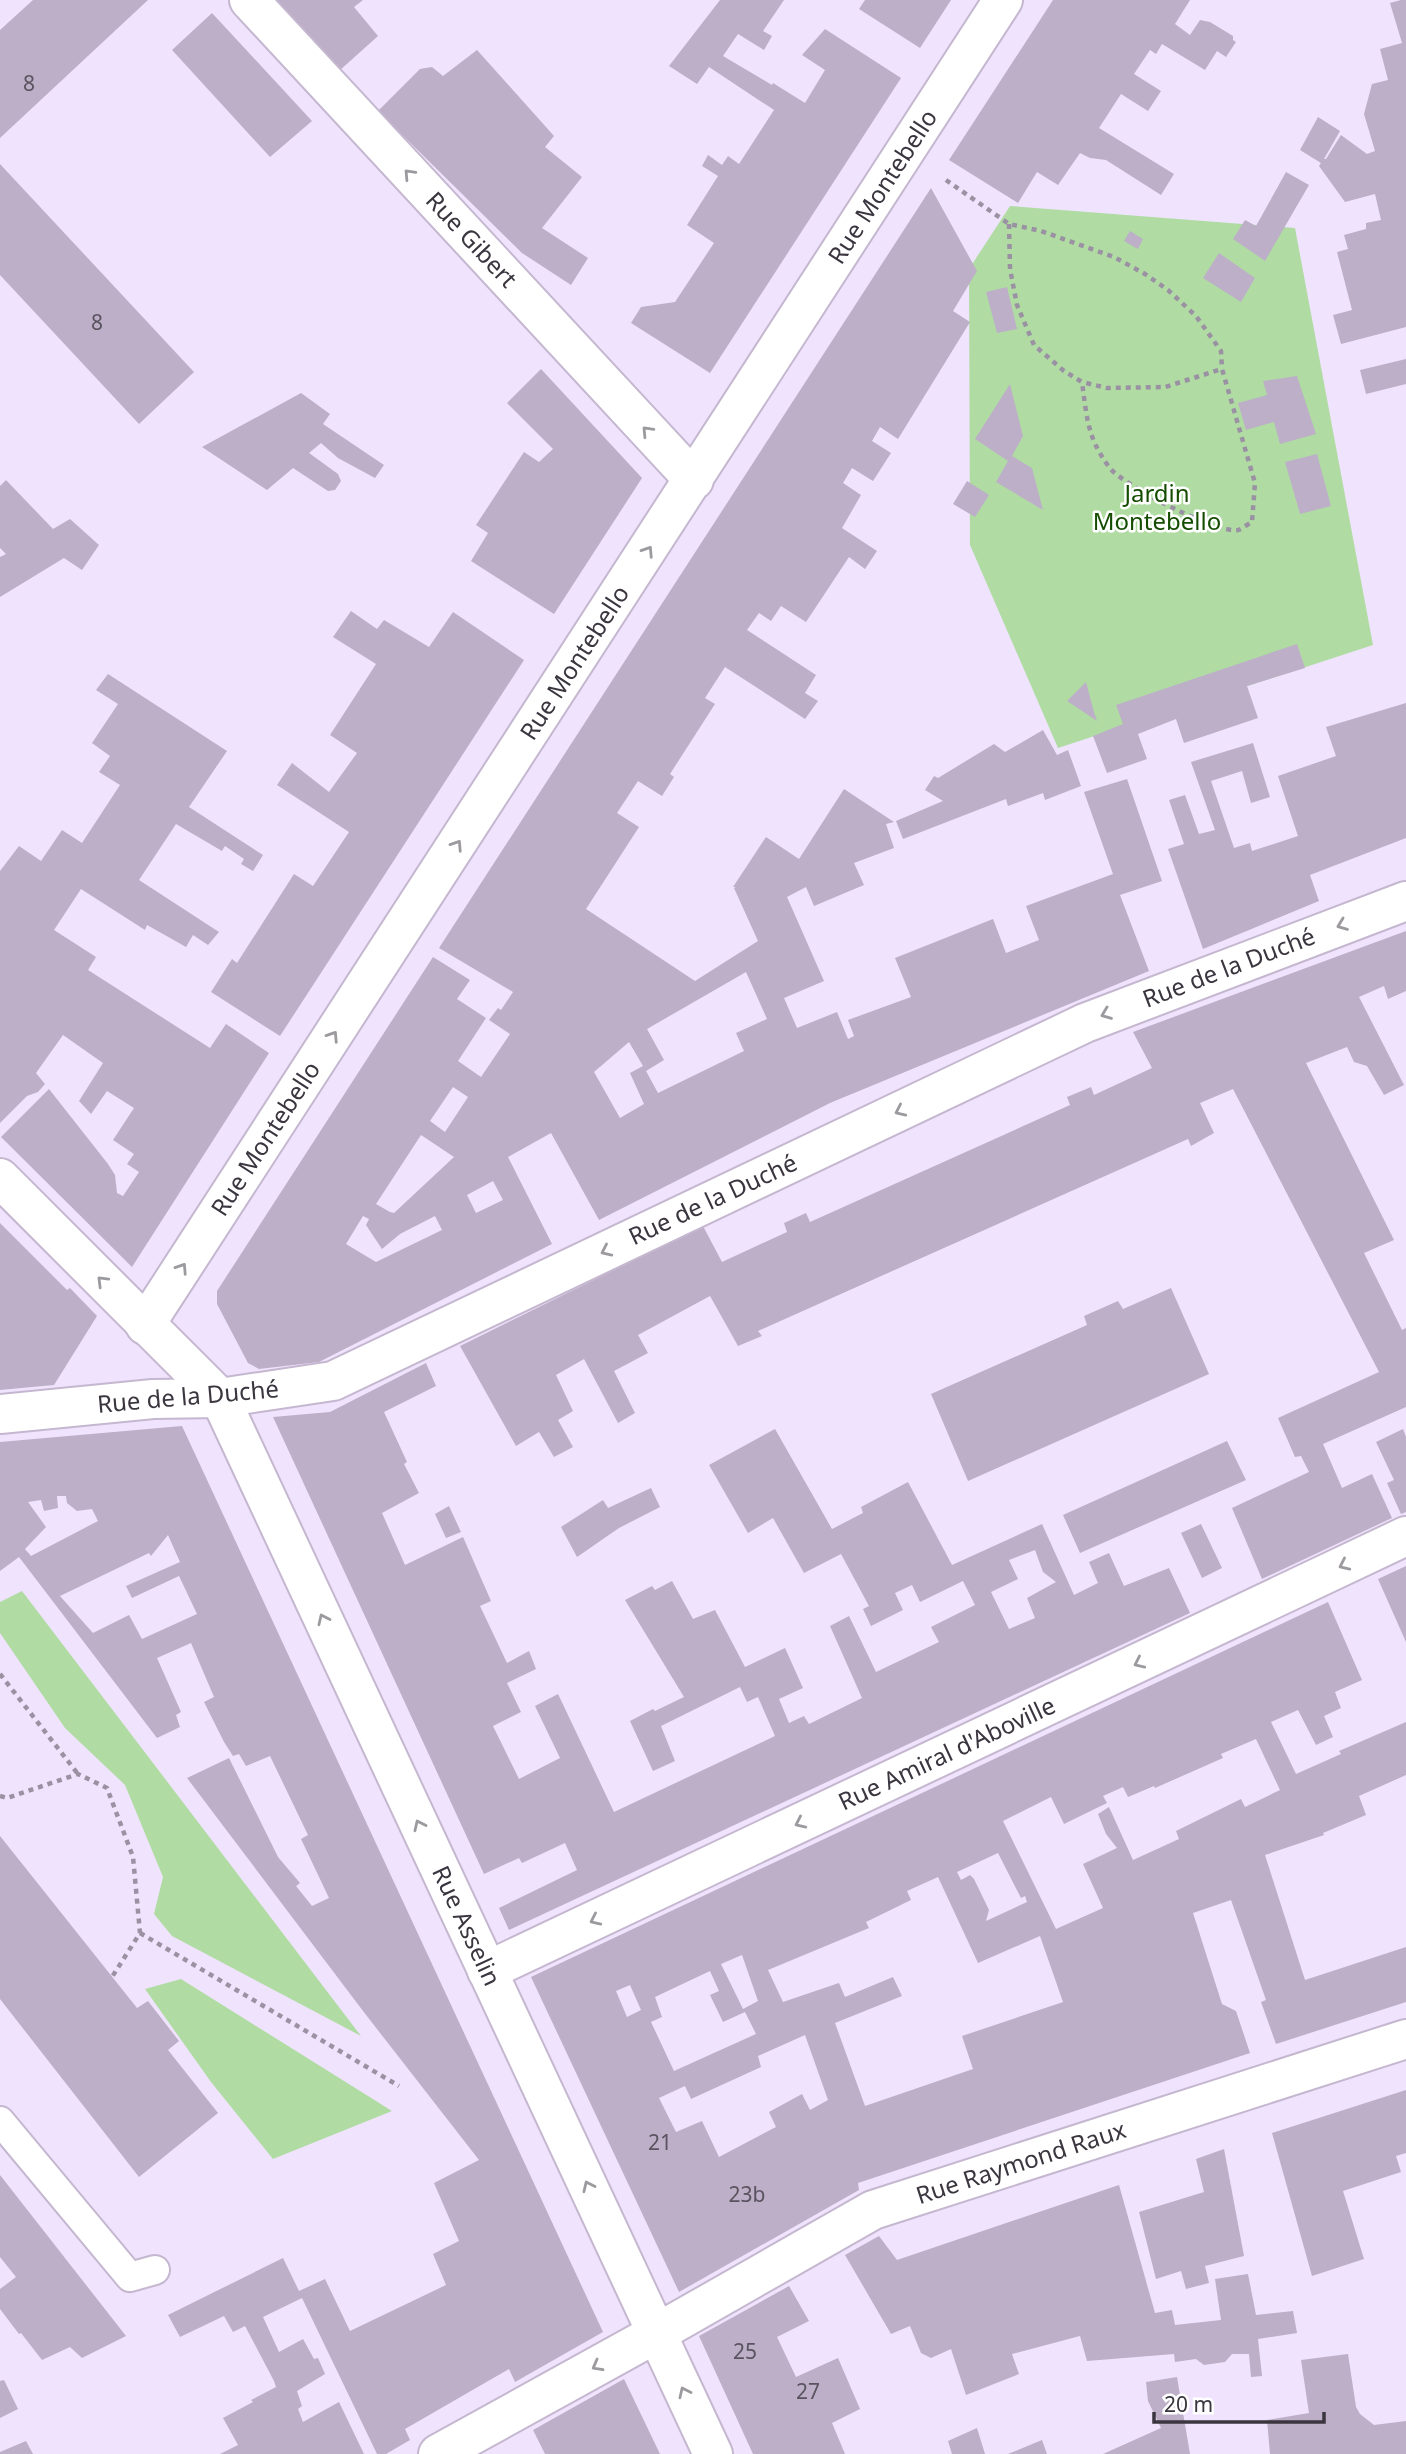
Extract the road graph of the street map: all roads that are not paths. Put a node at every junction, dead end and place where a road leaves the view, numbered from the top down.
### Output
1 (249, 0) edge
2 (1003, 0) edge
3 (694, 480) junction
4 (1406, 901) edge
5 (0, 1178) edge
6 (145, 1325) junction
7 (220, 1398) junction
8 (0, 1414) edge
9 (1406, 1536) edge
10 (487, 1971) junction
11 (1406, 2039) edge
12 (0, 2121) edge
13 (155, 2270) dead end
14 (657, 2333) junction
15 (438, 2454) edge
16 (713, 2454) edge

3 -> 1 street, Rue Gibert
2 - 3 street, Rue Montebello
6 -> 3 street, Rue Montebello
4 -> 7 street, Rue de la Duché
6 -> 5 street
6 - 7 street
7 - 8 street, Rue de la Duché
10 -> 7 street, Rue Asselin
9 -> 10 street, Rue Amiral d'Aboville
14 -> 10 street, Rue Asselin
11 - 14 street, Rue Raymond Raux
12 - 13 lane
14 -> 15 street, Rue Raymond Raux
16 -> 14 street, Rue Asselin

